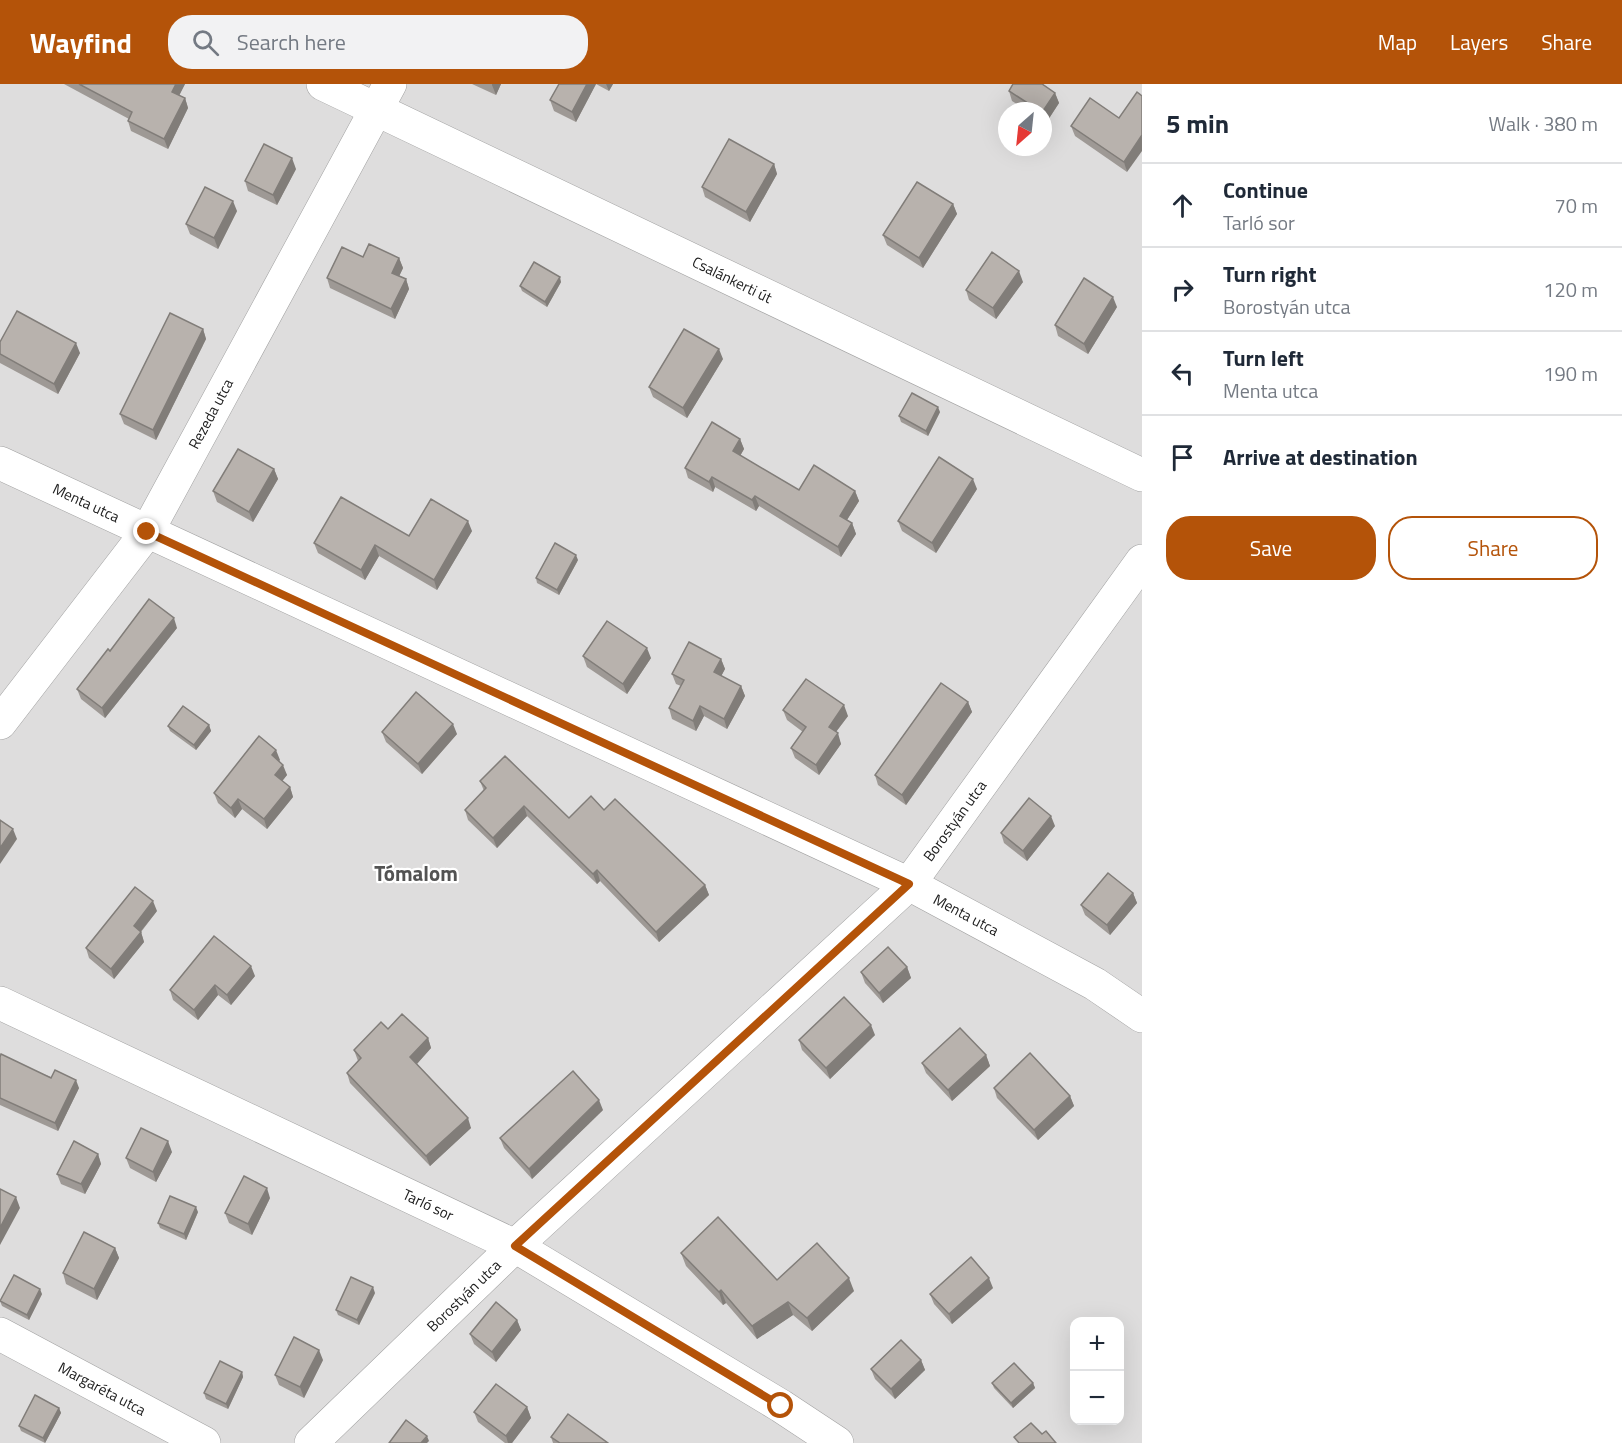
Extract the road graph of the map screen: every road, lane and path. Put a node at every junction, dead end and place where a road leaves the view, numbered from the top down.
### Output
1 (323, 84) edge
2 (382, 97) edge
3 (0, 463) edge
4 (1142, 475) edge
5 (147, 532) junction
6 (1142, 561) edge
7 (0, 723) edge
8 (909, 884) junction
9 (0, 1003) edge
10 (1142, 1016) edge
11 (515, 1246) junction
12 (0, 1334) edge
13 (204, 1443) edge
14 (311, 1443) edge
15 (837, 1443) edge

1 - 2 street, Csalánkerti út
2 - 4 street, Csalánkerti út
2 - 5 street, Rezeda utca
3 - 5 street, Menta utca
5 - 7 street, Rezeda utca
5 - 8 street, Menta utca
6 - 8 street, Borostyán utca
8 - 10 street, Menta utca
8 - 11 street, Borostyán utca
9 - 11 street, Tarló sor
11 - 14 street, Borostyán utca
11 - 15 street, Tarló sor
12 - 13 street, Margaréta utca

